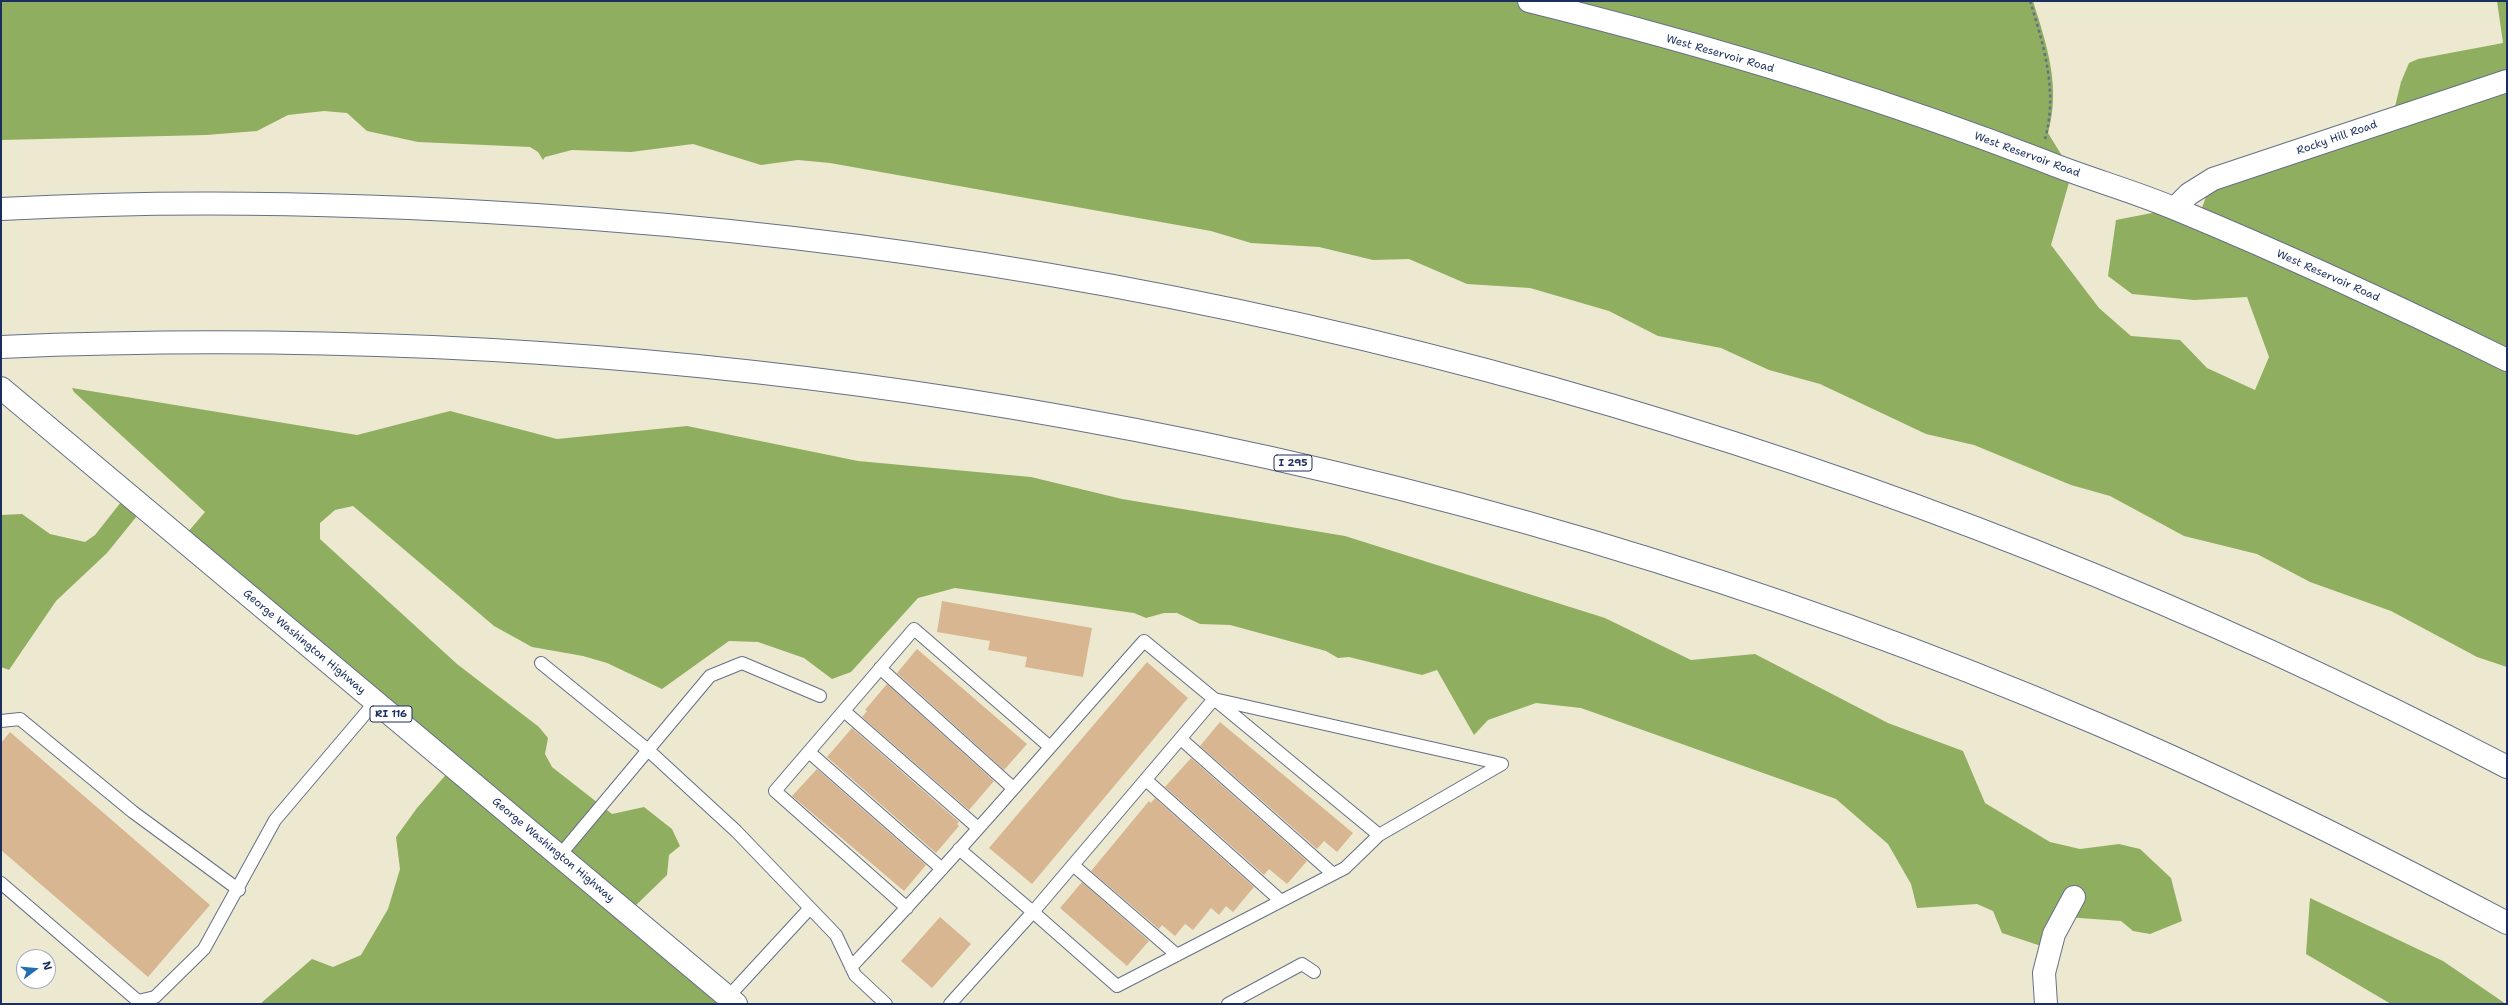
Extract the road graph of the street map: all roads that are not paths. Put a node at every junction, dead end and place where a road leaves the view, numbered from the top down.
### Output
1 (1529, 1) edge
2 (2507, 81) edge
3 (1, 208) edge
4 (2175, 208) junction
5 (1, 347) edge
6 (2507, 360) edge
7 (1, 388) edge
8 (541, 663) dead end
9 (880, 668) junction
10 (820, 696) dead end
11 (1214, 699) junction
12 (376, 701) junction
13 (844, 712) junction
14 (1, 721) edge
15 (1181, 739) junction
16 (1050, 747) junction
17 (648, 750) junction
18 (809, 752) junction
19 (2507, 767) edge
20 (1146, 780) junction
21 (1013, 788) junction
22 (978, 828) junction
23 (1379, 835) junction
24 (959, 849) junction
25 (560, 855) junction
26 (1073, 865) junction
27 (942, 869) junction
28 (1333, 874) junction
29 (1, 883) edge
30 (239, 890) junction
31 (2074, 897) dead end
32 (1282, 901) junction
33 (810, 908) junction
34 (907, 908) junction
35 (1033, 912) junction
36 (2507, 923) edge
37 (1178, 955) junction
38 (851, 967) junction
39 (1314, 972) dead end
40 (732, 1000) edge
41 (886, 1004) edge
42 (950, 1004) edge
43 (1228, 1004) edge
44 (2046, 1004) edge

1 - 4 main road, West Reservoir Road
2 - 4 main road, Rocky Hill Road
3 - 19 main road
4 - 6 main road, West Reservoir Road
5 - 36 main road, I 295
7 - 12 main road, George Washington Highway / RI 116
8 - 17 lane
9 - 13 lane
9 - 16 lane
9 - 21 lane
10 - 17 lane
11 - 15 lane
11 - 16 lane
11 - 23 lane
11 - 23 lane
12 - 25 main road, George Washington Highway / RI 116
12 - 30 lane
13 - 18 lane
13 - 22 lane
14 - 30 lane
15 - 20 lane
15 - 28 lane
16 - 21 lane
17 - 25 lane
17 - 33 lane
18 - 27 lane
18 - 34 lane
20 - 26 lane
20 - 32 lane
21 - 22 lane
22 - 24 lane
23 - 28 lane
24 - 27 lane
24 - 35 lane
25 - 40 main road, George Washington Highway / RI 116
26 - 35 lane
26 - 37 lane
27 - 34 lane
28 - 32 lane
29 - 30 lane
31 - 44 main road
32 - 37 lane
33 - 38 lane
33 - 40 lane
34 - 38 lane
35 - 37 lane
35 - 42 lane
38 - 41 lane
39 - 43 lane

